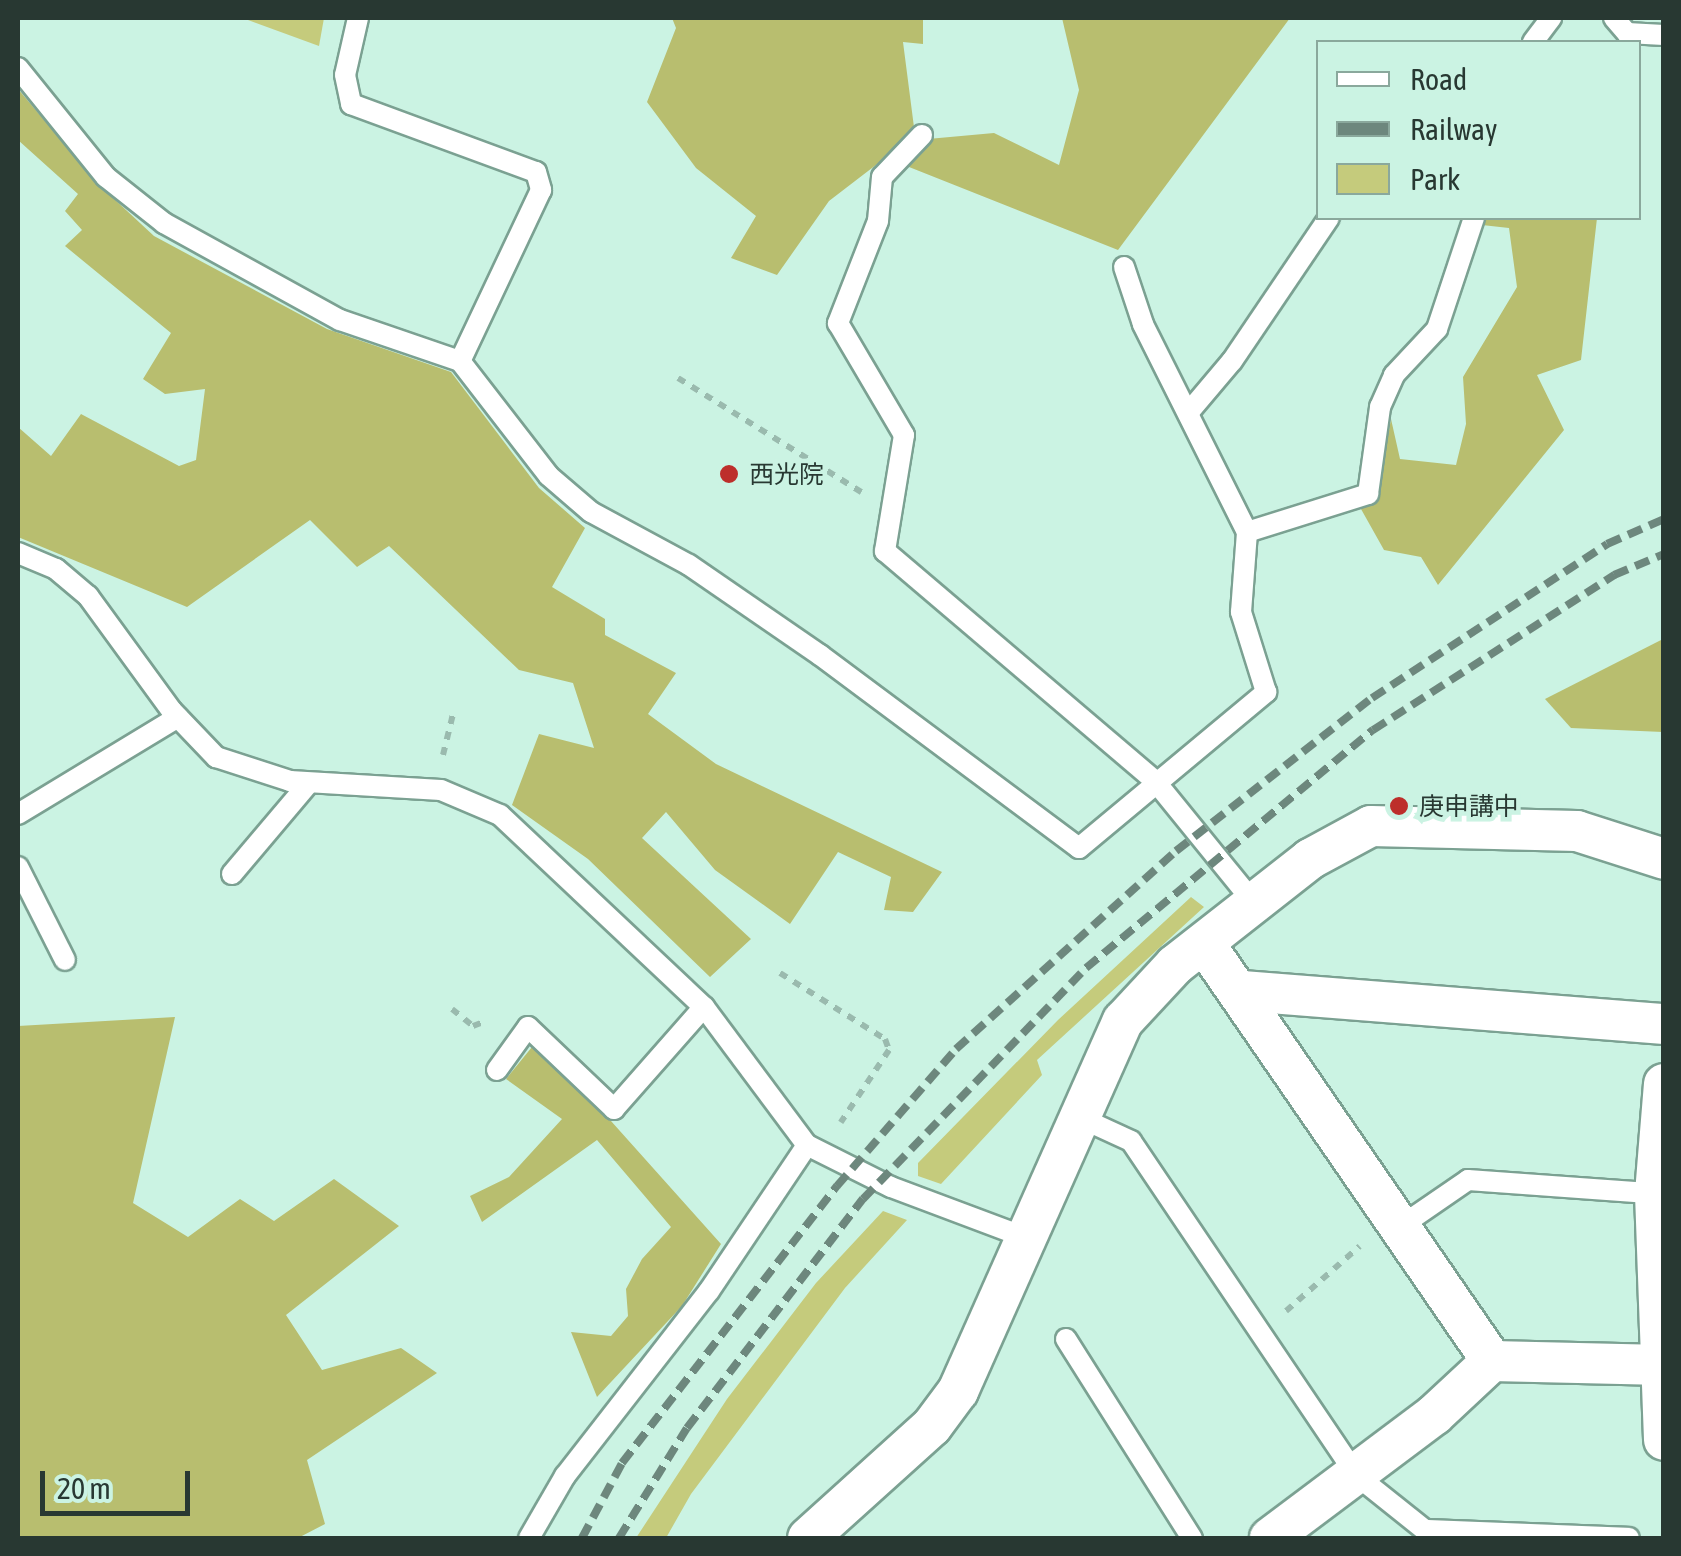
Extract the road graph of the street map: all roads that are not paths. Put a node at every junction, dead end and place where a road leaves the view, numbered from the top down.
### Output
1 (358, 18) edge
2 (1551, 18) edge
3 (1614, 18) edge
4 (1664, 35) edge
5 (1534, 40) edge
6 (18, 68) edge
7 (922, 135) dead end
8 (1328, 220) edge
9 (1473, 220) edge
10 (1124, 268) dead end
11 (460, 361) junction
12 (1188, 413) junction
13 (1246, 532) junction
14 (18, 553) edge
15 (178, 717) junction
16 (1155, 781) junction
17 (308, 783) junction
18 (18, 814) edge
19 (1664, 859) edge
20 (18, 868) edge
21 (232, 874) dead end
22 (1254, 903) junction
23 (1204, 943) junction
24 (65, 960) dead end
25 (1243, 991) junction
26 (704, 1006) junction
27 (1664, 1024) edge
28 (497, 1070) dead end
29 (1664, 1084) edge
30 (1082, 1118) junction
31 (813, 1148) junction
32 (1659, 1194) edge
33 (1398, 1221) junction
34 (1029, 1238) junction
35 (1066, 1338) dead end
36 (1492, 1361) junction
37 (1662, 1365) edge
38 (1664, 1440) edge
39 (1356, 1475) junction
40 (528, 1538) edge
41 (808, 1538) edge
42 (1192, 1538) edge
43 (1270, 1538) edge
44 (1629, 1538) edge

1 - 11 lane
2 - 5 lane
3 - 4 lane
6 - 11 lane
7 - 16 lane
8 - 12 lane
9 - 13 lane
10 - 12 lane
11 - 16 lane
12 - 13 lane
13 - 16 lane
14 - 15 lane
15 - 17 lane
15 - 18 lane
16 - 22 lane
17 - 21 lane
17 - 26 lane
19 - 22 street
20 - 24 lane
22 - 23 street
23 - 25 street
23 - 30 street
25 - 27 street
25 - 33 street
26 - 28 lane
26 - 31 lane
29 - 32 street
30 - 34 street
30 - 39 lane
31 - 34 lane
31 - 40 lane
32 - 33 lane
32 - 37 street
33 - 36 street
34 - 41 street
35 - 42 lane
36 - 37 street
36 - 39 street
37 - 38 street
39 - 43 street
39 - 44 lane

